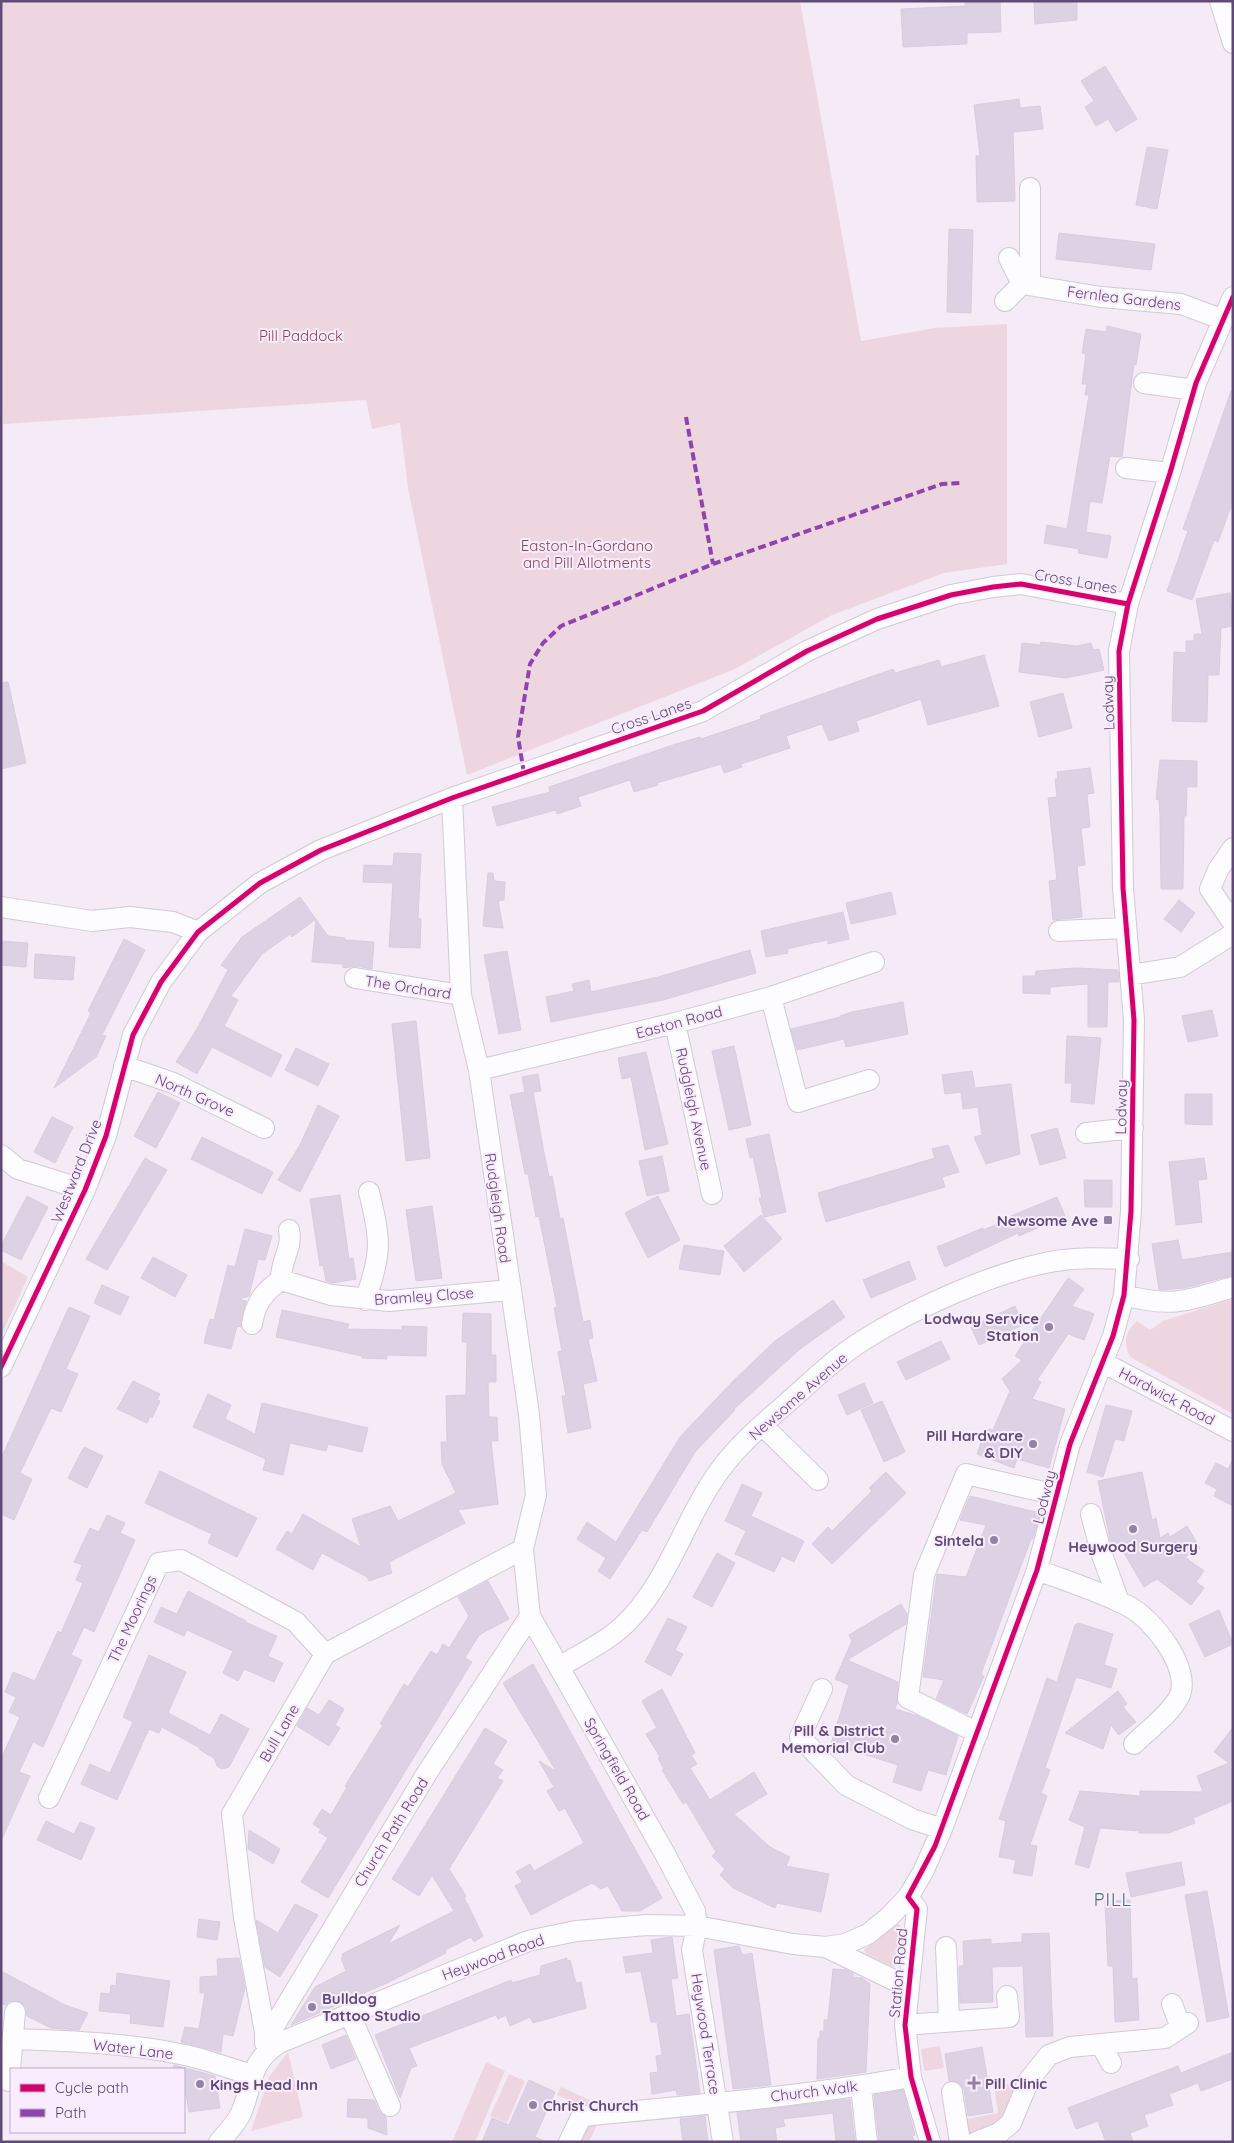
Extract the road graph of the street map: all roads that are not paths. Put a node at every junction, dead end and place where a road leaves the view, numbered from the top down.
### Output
1 (1220, 1) edge
2 (1233, 43) edge
3 (1030, 188) dead end
4 (1009, 258) dead end
5 (1026, 284) junction
6 (1233, 297) edge
7 (1005, 301) dead end
8 (1224, 320) junction
9 (1144, 383) dead end
10 (1194, 390) junction
11 (1126, 468) dead end
12 (1170, 474) junction
13 (1128, 604) junction
14 (452, 798) junction
15 (1233, 848) edge
16 (1, 907) edge
17 (1233, 923) edge
18 (1126, 928) junction
19 (1059, 931) dead end
20 (198, 932) junction
21 (1233, 934) edge
22 (874, 962) dead end
23 (1130, 975) junction
24 (355, 978) dead end
25 (461, 995) junction
26 (771, 997) junction
27 (675, 1023) junction
28 (124, 1066) junction
29 (480, 1070) junction
30 (869, 1080) dead end
31 (264, 1128) dead end
32 (1133, 1128) junction
33 (1086, 1133) dead end
34 (1, 1155) edge
35 (85, 1190) junction
36 (369, 1192) dead end
37 (712, 1194) dead end
38 (289, 1230) dead end
39 (1128, 1259) junction
40 (281, 1280) junction
41 (1233, 1287) edge
42 (510, 1290) junction
43 (1124, 1295) junction
44 (365, 1300) junction
45 (252, 1324) dead end
46 (1102, 1362) junction
47 (1, 1367) edge
48 (762, 1425) junction
49 (1233, 1430) edge
50 (818, 1480) dead end
51 (1057, 1496) junction
52 (1091, 1514) dead end
53 (523, 1549) junction
54 (1037, 1570) junction
55 (1119, 1602) junction
56 (530, 1616) junction
57 (325, 1654) junction
58 (559, 1667) junction
59 (822, 1689) dead end
60 (978, 1733) junction
61 (1134, 1744) dead end
62 (49, 1798) dead end
63 (942, 1828) junction
64 (908, 1896) junction
65 (697, 1926) junction
66 (826, 1947) junction
67 (946, 1947) dead end
68 (908, 1987) junction
69 (1007, 1996) dead end
70 (1172, 2004) dead end
71 (15, 2012) dead end
72 (350, 2015) junction
73 (949, 2022) junction
74 (905, 2025) junction
75 (12, 2040) junction
76 (265, 2042) junction
77 (1101, 2045) junction
78 (1112, 2064) dead end
79 (251, 2075) junction
80 (911, 2077) junction
81 (9, 2081) dead end
82 (861, 2086) junction
83 (952, 2092) dead end
84 (717, 2104) junction
85 (390, 2106) dead end
86 (219, 2142) edge
87 (569, 2142) edge
88 (723, 2142) edge
89 (867, 2142) edge
90 (930, 2142) edge
91 (960, 2142) edge
92 (976, 2142) edge

1 - 2 street
3 - 5 street
4 - 5 street
5 - 7 street
5 - 8 street, Fernlea Gardens
6 - 8 street, Lodway
8 - 10 street, Lodway
9 - 10 street
10 - 12 street, Lodway
11 - 12 street
12 - 13 street, Lodway
13 - 14 street, Cross Lanes
13 - 18 street, Lodway
14 - 20 street, Cross Lanes
14 - 25 street, Rudgleigh Road
15 - 17 street
16 - 20 street
18 - 19 street
18 - 23 street, Lodway
20 - 28 street, Westward Drive
21 - 23 street
22 - 26 street, Easton Road
23 - 32 street, Lodway
24 - 25 street, The Orchard
25 - 29 street, Rudgleigh Road
26 - 27 street, Easton Road
26 - 30 street
27 - 29 street, Easton Road
27 - 37 street, Rudgleigh Avenue
28 - 31 street, North Grove
28 - 35 street, Westward Drive
29 - 42 street, Rudgleigh Road
32 - 33 street
32 - 39 street, Lodway
34 - 35 street
35 - 47 street, Westward Drive
36 - 44 street
38 - 40 street
39 - 43 street, Lodway
39 - 48 street, Newsome Avenue
40 - 44 street, Bramley Close
40 - 45 street
41 - 43 street
42 - 44 street, Bramley Close
42 - 53 street, Rudgleigh Road
43 - 46 street, Lodway
46 - 49 street, Hardwick Road
46 - 51 street, Lodway
48 - 50 street
48 - 58 street, Newsome Avenue
51 - 54 street, Lodway
51 - 60 street
52 - 55 street
53 - 56 street, Rudgleigh Road
53 - 57 street
54 - 55 street
54 - 60 street, Lodway
55 - 61 street
56 - 58 street, Springfield Road
56 - 76 street, Church Path Road
57 - 62 street, The Moorings
57 - 76 street, Bull Lane
58 - 65 street, Springfield Road
59 - 63 street
60 - 63 street, Lodway
63 - 64 street, Lodway
64 - 66 street, Heywood Road
64 - 68 street, Station Road
65 - 66 street, Heywood Road
65 - 72 street, Heywood Road
65 - 84 street, Heywood Terrace
66 - 68 street
67 - 73 street
68 - 74 street, Station Road
69 - 73 street
70 - 77 street
71 - 75 street
72 - 76 street, Heywood Road
72 - 85 street
73 - 74 street
74 - 80 street, Station Road
75 - 79 street, Water Lane
75 - 81 street
76 - 79 street, Heywood Road
77 - 78 street
77 - 92 street
79 - 86 street, Heywood Road
80 - 82 street, Church Walk
80 - 90 street, Station Road
82 - 84 street, Church Walk
82 - 89 street
83 - 91 street
84 - 87 street, Church Walk
84 - 88 street, Heywood Terrace

